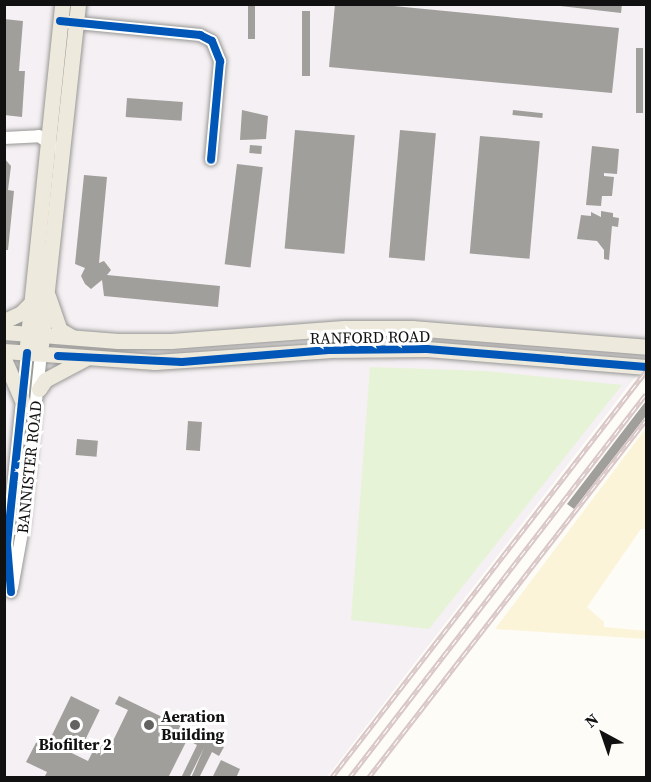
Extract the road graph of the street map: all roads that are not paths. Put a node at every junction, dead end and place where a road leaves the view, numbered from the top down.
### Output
1 (62, 4) edge
2 (78, 4) edge
3 (60, 21) junction
4 (76, 22) junction
5 (66, 126) junction
6 (4, 138) edge
7 (50, 143) junction
8 (63, 155) junction
9 (211, 160) dead end
10 (46, 289) junction
11 (31, 303) junction
12 (4, 321) edge
13 (4, 332) edge
14 (35, 335) junction
15 (74, 338) junction
16 (646, 347) edge
17 (4, 351) edge
18 (34, 354) junction
19 (86, 358) junction
20 (4, 359) edge
21 (641, 366) edge
22 (39, 389) junction
23 (22, 400) junction

1 - 3 main road, BANNISTER ROAD
2 - 4 main road, BANNISTER ROAD
3 - 4 street
3 - 7 main road, BANNISTER ROAD
4 - 5 main road, BANNISTER ROAD
4 - 9 street
5 - 7 street
5 - 8 main road, BANNISTER ROAD
6 - 7 street
7 - 8 street
7 - 11 main road, BANNISTER ROAD
8 - 10 main road, BANNISTER ROAD
10 - 14 main road, BANNISTER ROAD
10 - 15 main road
11 - 12 main road
11 - 14 main road, BANNISTER ROAD
13 - 14 main road, RANFORD ROAD
14 - 15 main road, RANFORD ROAD
14 - 18 main road, BANNISTER ROAD
15 - 16 main road, RANFORD ROAD
17 - 18 main road, RANFORD ROAD
18 - 19 main road, RANFORD ROAD
18 - 22 street, BANNISTER ROAD
18 - 23 street, BANNISTER ROAD
19 - 21 main road, RANFORD ROAD
19 - 22 main road
20 - 23 main road
22 - 23 street, BANNISTER ROAD

